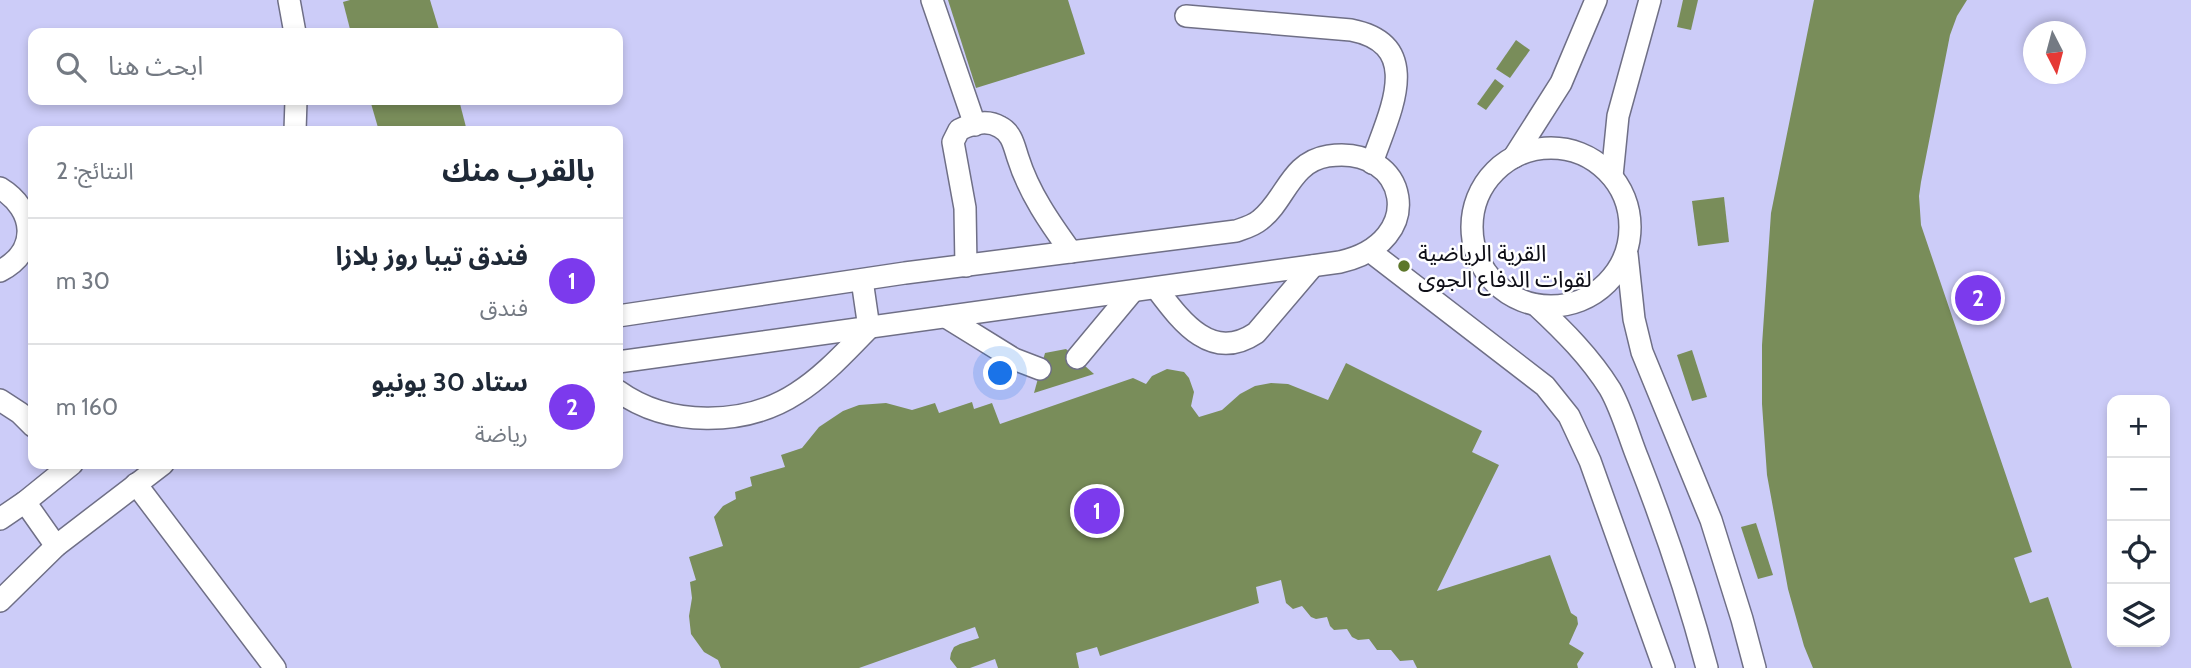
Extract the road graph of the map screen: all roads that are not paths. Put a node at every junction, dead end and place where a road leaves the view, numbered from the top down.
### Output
1 (289, 0) edge
2 (932, 0) edge
3 (1596, 0) edge
4 (1650, 0) edge
5 (1186, 16) dead end
6 (294, 28) edge
7 (296, 105) edge
8 (975, 125) junction
9 (295, 126) edge
10 (1514, 158) junction
11 (1372, 163) junction
12 (1612, 176) junction
13 (0, 188) edge
14 (1071, 252) junction
15 (1371, 252) junction
16 (1626, 252) junction
17 (966, 266) junction
18 (1312, 266) junction
19 (0, 271) edge
20 (862, 280) junction
21 (1156, 288) junction
22 (1132, 292) junction
23 (1536, 305) junction
24 (623, 315) edge
25 (946, 317) junction
26 (869, 328) junction
27 (1077, 358) dead end
28 (623, 361) edge
29 (1040, 369) dead end
30 (623, 394) edge
31 (0, 400) edge
32 (28, 421) edge
33 (62, 469) edge
34 (156, 469) edge
35 (136, 484) junction
36 (25, 502) junction
37 (0, 519) edge
38 (56, 546) junction
39 (0, 601) edge
40 (275, 668) edge
41 (1664, 668) edge
42 (1707, 668) edge
43 (1755, 668) edge

1 - 6 lane
2 - 8 lane
3 - 10 lane
4 - 12 lane
5 - 11 lane
7 - 9 lane
8 - 14 lane
8 - 17 lane
10 - 12 lane
10 - 23 lane
11 - 14 lane
11 - 15 lane
12 - 16 lane
13 - 19 lane
14 - 17 lane
15 - 18 lane
15 - 41 lane
16 - 23 lane
16 - 43 lane
17 - 20 lane
18 - 21 lane
18 - 21 lane
20 - 24 lane
20 - 26 lane
21 - 22 lane
22 - 25 lane
22 - 27 lane
23 - 42 lane
25 - 26 lane
25 - 29 lane
26 - 28 lane
26 - 30 lane
31 - 32 lane
33 - 36 lane
34 - 35 lane
35 - 38 lane
35 - 40 lane
36 - 37 lane
36 - 38 lane
38 - 39 lane

